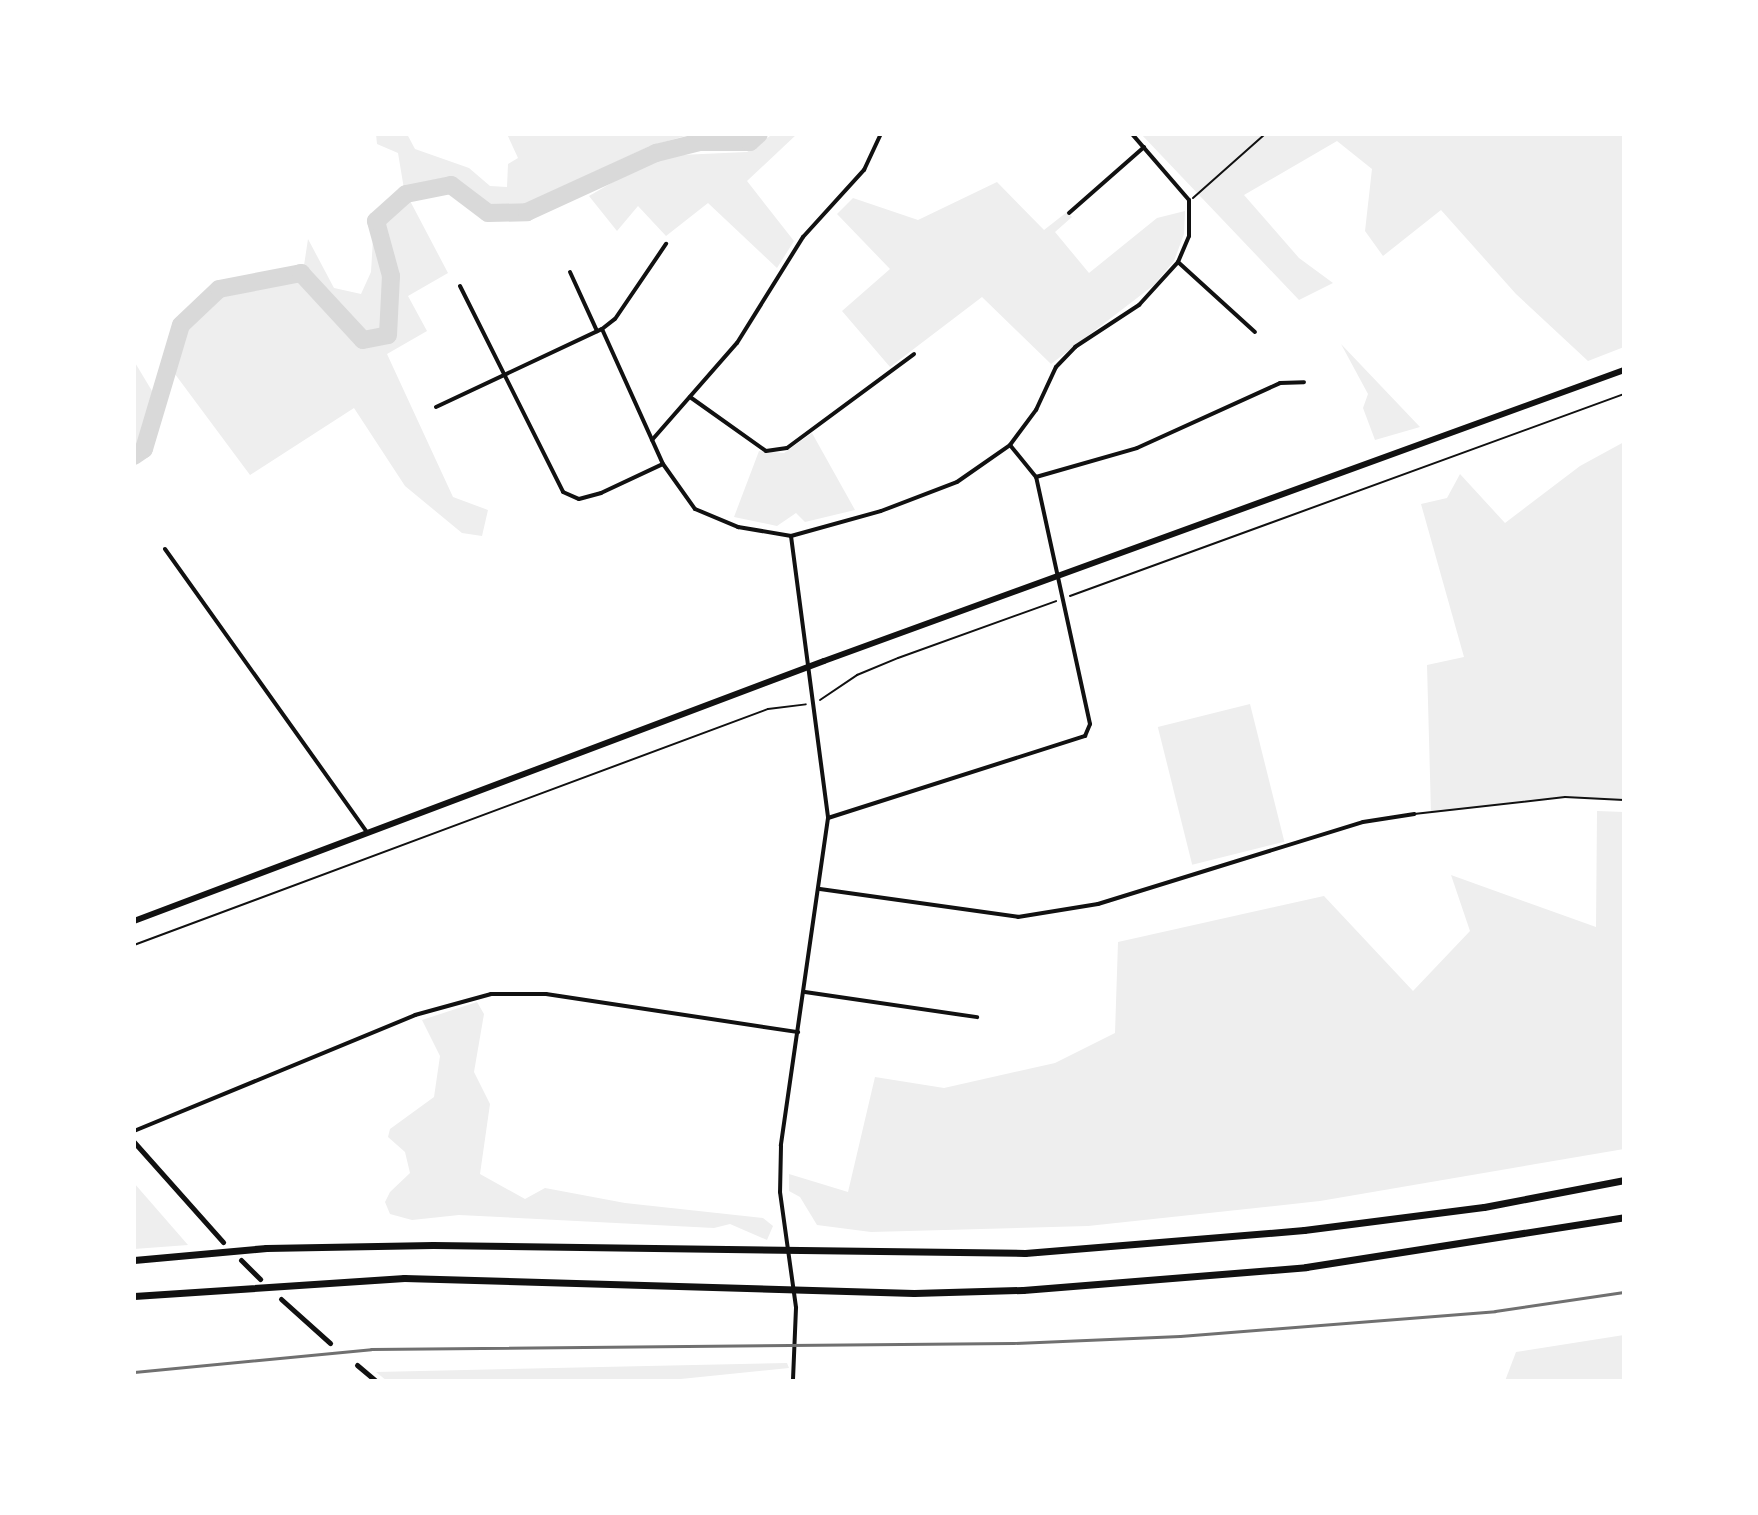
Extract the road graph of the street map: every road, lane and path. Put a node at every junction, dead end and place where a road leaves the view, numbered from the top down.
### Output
1 (881, 134) edge
2 (1132, 134) edge
3 (1265, 134) edge
4 (1144, 147) junction
5 (1189, 200) junction
6 (1069, 213) dead end
7 (666, 244) dead end
8 (1178, 262) junction
9 (570, 272) dead end
10 (460, 286) dead end
11 (599, 330) junction
12 (1255, 332) dead end
13 (914, 354) dead end
14 (1624, 370) edge
15 (507, 374) junction
16 (1304, 382) dead end
17 (1624, 394) edge
18 (690, 397) junction
19 (436, 407) dead end
20 (652, 440) junction
21 (1010, 445) junction
22 (663, 464) junction
23 (1036, 477) junction
24 (791, 536) junction
25 (165, 549) dead end
26 (1058, 578) junction
27 (1062, 599) junction
28 (812, 703) junction
29 (1624, 800) edge
30 (1414, 814) joint
31 (828, 818) junction
32 (368, 834) junction
33 (820, 889) junction
34 (134, 921) edge
35 (134, 945) edge
36 (805, 992) junction
37 (977, 1017) dead end
38 (798, 1032) junction
39 (134, 1131) edge
40 (134, 1142) edge
41 (1624, 1180) edge
42 (1624, 1217) edge
43 (223, 1242) dead end
44 (134, 1260) edge
45 (241, 1260) dead end
46 (260, 1279) dead end
47 (134, 1296) edge
48 (281, 1299) dead end
49 (330, 1343) dead end
50 (357, 1365) dead end
51 (376, 1381) edge
52 (793, 1381) edge

1 - 18 street
2 - 4 street
3 - 5 path
4 - 5 street
4 - 6 street
5 - 8 street
7 - 11 street
8 - 12 street
8 - 21 street
9 - 11 street
10 - 15 street
11 - 15 street
11 - 20 street
13 - 18 street
14 - 26 main road
15 - 19 street
15 - 22 street
16 - 23 street
17 - 27 path
18 - 20 street
20 - 22 street
21 - 23 street
21 - 24 street
22 - 24 street
23 - 26 street
24 - 28 street
25 - 32 street
26 - 27 street
26 - 32 main road
27 - 28 path
27 - 31 street
28 - 31 street
28 - 35 path
29 - 30 lane
30 - 33 street
31 - 33 street
32 - 34 main road
33 - 36 street
36 - 37 street
36 - 38 street
38 - 39 street
38 - 52 street
40 - 43 street
41 - 44 highway
42 - 47 highway
45 - 46 street
48 - 49 street
50 - 51 street

